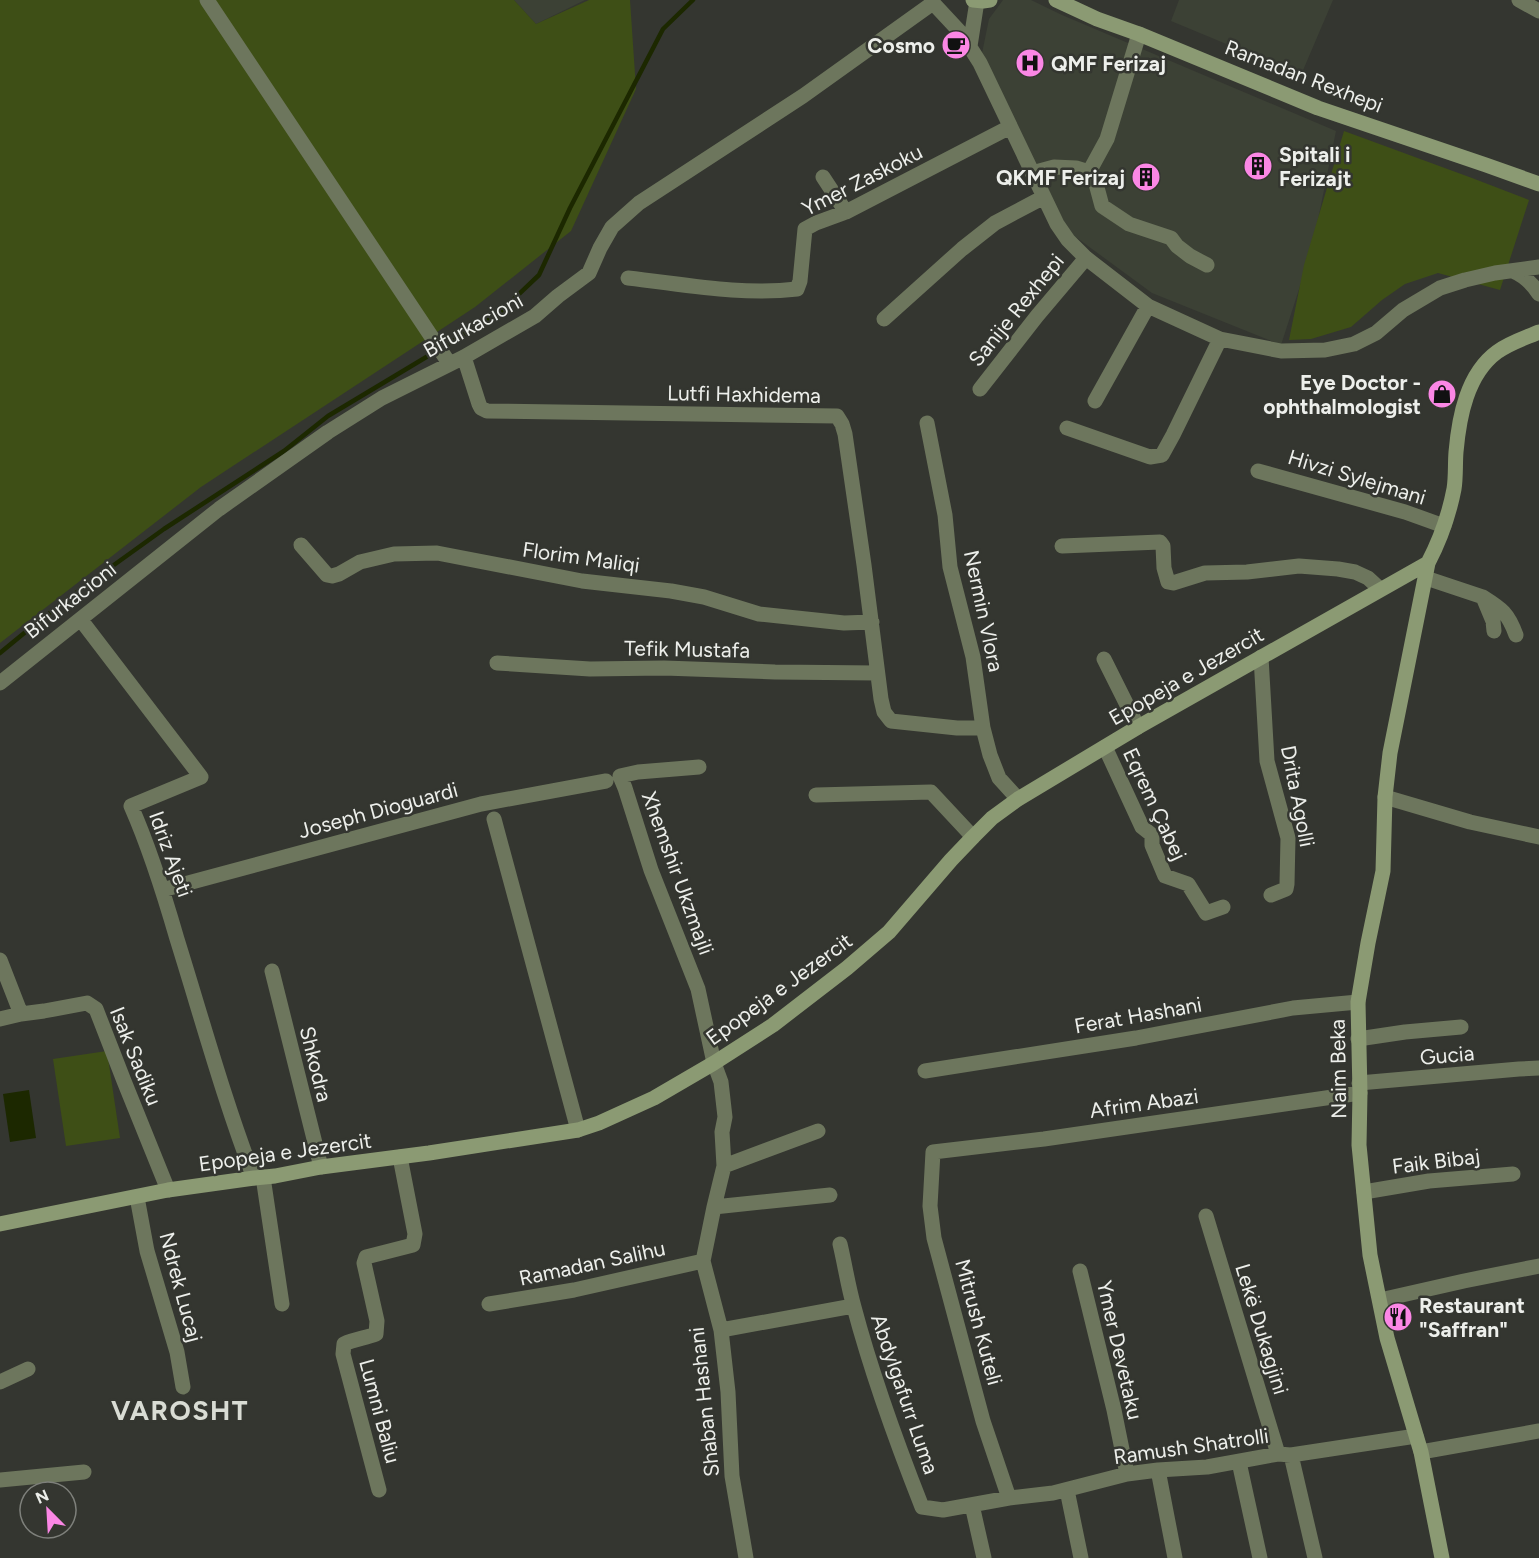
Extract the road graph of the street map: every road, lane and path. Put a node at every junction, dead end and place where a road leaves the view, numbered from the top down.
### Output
1 (207, 0) edge
2 (949, 0) edge
3 (980, 0) edge
4 (1056, 0) edge
5 (1519, 0) edge
6 (933, 1) edge
7 (1539, 11) edge
8 (1139, 34) junction
9 (970, 46) junction
10 (1010, 127) junction
11 (1089, 172) junction
12 (1032, 173) junction
13 (823, 177) dead end
14 (1539, 184) edge
15 (1044, 197) junction
16 (846, 212) junction
17 (1086, 258) junction
18 (1207, 265) dead end
19 (1536, 269) edge
20 (1513, 271) junction
21 (628, 278) dead end
22 (1539, 294) edge
23 (1148, 306) junction
24 (884, 319) dead end
25 (1539, 331) edge
26 (1220, 339) junction
27 (464, 357) junction
28 (447, 361) junction
29 (980, 389) dead end
30 (1095, 401) dead end
31 (927, 423) dead end
32 (1067, 428) dead end
33 (1258, 471) dead end
34 (1444, 526) junction
35 (301, 545) dead end
36 (1062, 546) dead end
37 (1427, 570) junction
38 (1380, 589) junction
39 (1483, 597) junction
40 (81, 620) junction
41 (872, 622) junction
42 (1494, 631) dead end
43 (1516, 635) dead end
44 (1261, 657) junction
45 (1104, 658) dead end
46 (497, 663) dead end
47 (877, 673) junction
48 (0, 683) edge
49 (1138, 727) junction
50 (983, 728) junction
51 (1105, 747) junction
52 (699, 767) dead end
53 (606, 781) dead end
54 (816, 795) dead end
55 (1385, 797) junction
56 (1018, 799) junction
57 (494, 819) dead end
58 (973, 837) junction
59 (1539, 837) edge
60 (162, 890) junction
61 (1270, 895) dead end
62 (1223, 907) dead end
63 (0, 960) edge
64 (272, 971) dead end
65 (1358, 1002) junction
66 (21, 1014) junction
67 (0, 1019) edge
68 (1461, 1027) dead end
69 (1358, 1039) junction
70 (714, 1063) junction
71 (1539, 1068) edge
72 (925, 1071) dead end
73 (1360, 1088) junction
74 (578, 1130) junction
75 (818, 1131) dead end
76 (933, 1152) joint
77 (400, 1157) junction
78 (724, 1166) junction
79 (321, 1167) junction
80 (1513, 1174) dead end
81 (258, 1177) junction
82 (168, 1190) junction
83 (1364, 1192) junction
84 (830, 1195) dead end
85 (137, 1197) junction
86 (714, 1207) junction
87 (1206, 1216) dead end
88 (0, 1224) edge
89 (840, 1244) dead end
90 (703, 1261) junction
91 (1539, 1266) edge
92 (1080, 1271) dead end
93 (1380, 1300) junction
94 (282, 1304) dead end
95 (489, 1304) dead end
96 (853, 1305) junction
97 (720, 1330) junction
98 (28, 1369) dead end
99 (0, 1382) edge
100 (183, 1387) dead end
101 (1539, 1431) edge
102 (1416, 1436) junction
103 (1421, 1452) junction
104 (1285, 1455) junction
105 (1239, 1462) junction
106 (1158, 1470) junction
107 (84, 1472) dead end
108 (1127, 1474) junction
109 (0, 1480) edge
110 (379, 1490) dead end
111 (1067, 1490) junction
112 (1009, 1498) junction
113 (972, 1505) junction
114 (746, 1558) edge
115 (984, 1558) edge
116 (1082, 1558) edge
117 (1175, 1558) edge
118 (1260, 1558) edge
119 (1315, 1558) edge
120 (1442, 1558) edge

1 - 28 street
2 - 6 street
3 - 9 street
4 - 8 main road, Ramadan Rexhepi
5 - 7 street
6 - 9 street
6 - 27 street, Bifurkacioni
8 - 11 street
8 - 14 main road, Ramadan Rexhepi
9 - 10 street
10 - 12 street
10 - 16 street, Ymer Zaskoku
11 - 12 street
11 - 18 street
12 - 15 street
13 - 16 street
15 - 17 street
15 - 24 street
16 - 21 street, Ymer Zaskoku
17 - 23 street
17 - 29 street, Sanije Rexhepi
19 - 20 street
20 - 22 street
20 - 26 street
23 - 26 street
23 - 30 street
25 - 34 main road, Naim Beka
26 - 32 street
27 - 28 street, Bifurkacioni
27 - 41 street, Lutfi Haxhidema
28 - 40 street, Bifurkacioni
31 - 50 street, Nermin Vlora
33 - 34 street, Hivzi Sylejmani
34 - 37 main road, Naim Beka
35 - 41 street, Florim Maliqi
36 - 38 street
37 - 38 main road, Epopeja e Jezercit
37 - 39 street
37 - 55 main road, Naim Beka
38 - 44 main road, Epopeja e Jezercit
39 - 42 street
39 - 43 street
40 - 48 street, Bifurkacioni
40 - 60 street, Idriz Ajeti
41 - 47 street, Lutfi Haxhidema
44 - 49 main road, Epopeja e Jezercit
44 - 61 street, Drita Agolli
45 - 49 street
46 - 47 street, Tefik Mustafa
47 - 50 street, Lutfi Haxhidema
49 - 51 main road, Epopeja e Jezercit
50 - 56 street, Nermin Vlora
51 - 56 main road, Epopeja e Jezercit
51 - 62 street, Eqrem Çabej
52 - 70 street, Xhemshir Ukzmajli
53 - 60 street, Joseph Dioguardi
54 - 58 street
55 - 59 street
55 - 65 main road, Naim Beka
56 - 58 main road, Epopeja e Jezercit
57 - 74 street
58 - 70 main road, Epopeja e Jezercit
60 - 81 street, Idriz Ajeti
63 - 66 street
64 - 79 street, Shkodra
65 - 69 main road, Naim Beka
65 - 72 street, Ferat Hashani
66 - 67 street, Isak Sadiku
66 - 82 street, Isak Sadiku
68 - 69 street
69 - 73 main road, Naim Beka
70 - 74 main road, Epopeja e Jezercit
70 - 78 street, Shaban Hashani
71 - 73 street, Gucia
73 - 76 street, Afrim Abazi
73 - 83 main road, Naim Beka
74 - 77 main road, Epopeja e Jezercit
75 - 78 street
76 - 112 street, Mitrush Kuteli
77 - 79 main road, Epopeja e Jezercit
77 - 110 street, Lumni Baliu
78 - 86 street, Shaban Hashani
79 - 81 main road, Epopeja e Jezercit
80 - 83 street, Faik Bibaj
81 - 82 main road, Epopeja e Jezercit
81 - 94 street, Idriz Ajeti
82 - 85 main road, Epopeja e Jezercit
83 - 93 main road, Naim Beka
84 - 86 street
85 - 88 main road, Epopeja e Jezercit
85 - 100 street, Ndrek Lucaj
86 - 90 street, Shaban Hashani
87 - 104 street, Lekë Dukagjini
89 - 96 street, Abdylgafurr Luma
90 - 95 street, Ramadan Salihu
90 - 97 street, Shaban Hashani
91 - 93 street
92 - 108 street, Ymer Devetaku
93 - 102 main road, Naim Beka
96 - 97 street
96 - 113 street, Abdylgafurr Luma
97 - 114 street, Shaban Hashani
98 - 99 street
101 - 103 street
102 - 103 main road, Naim Beka
102 - 104 street, Ramush Shatrolli
103 - 120 main road, Naim Beka
104 - 105 street, Ramush Shatrolli
104 - 119 street, Lekë Dukagjini
105 - 106 street, Ramush Shatrolli
105 - 118 street
106 - 108 street, Ramush Shatrolli
106 - 117 street
107 - 109 street
108 - 111 street, Ramush Shatrolli
111 - 112 street, Ramush Shatrolli
111 - 116 street
112 - 113 street, Ramush Shatrolli
113 - 115 street

